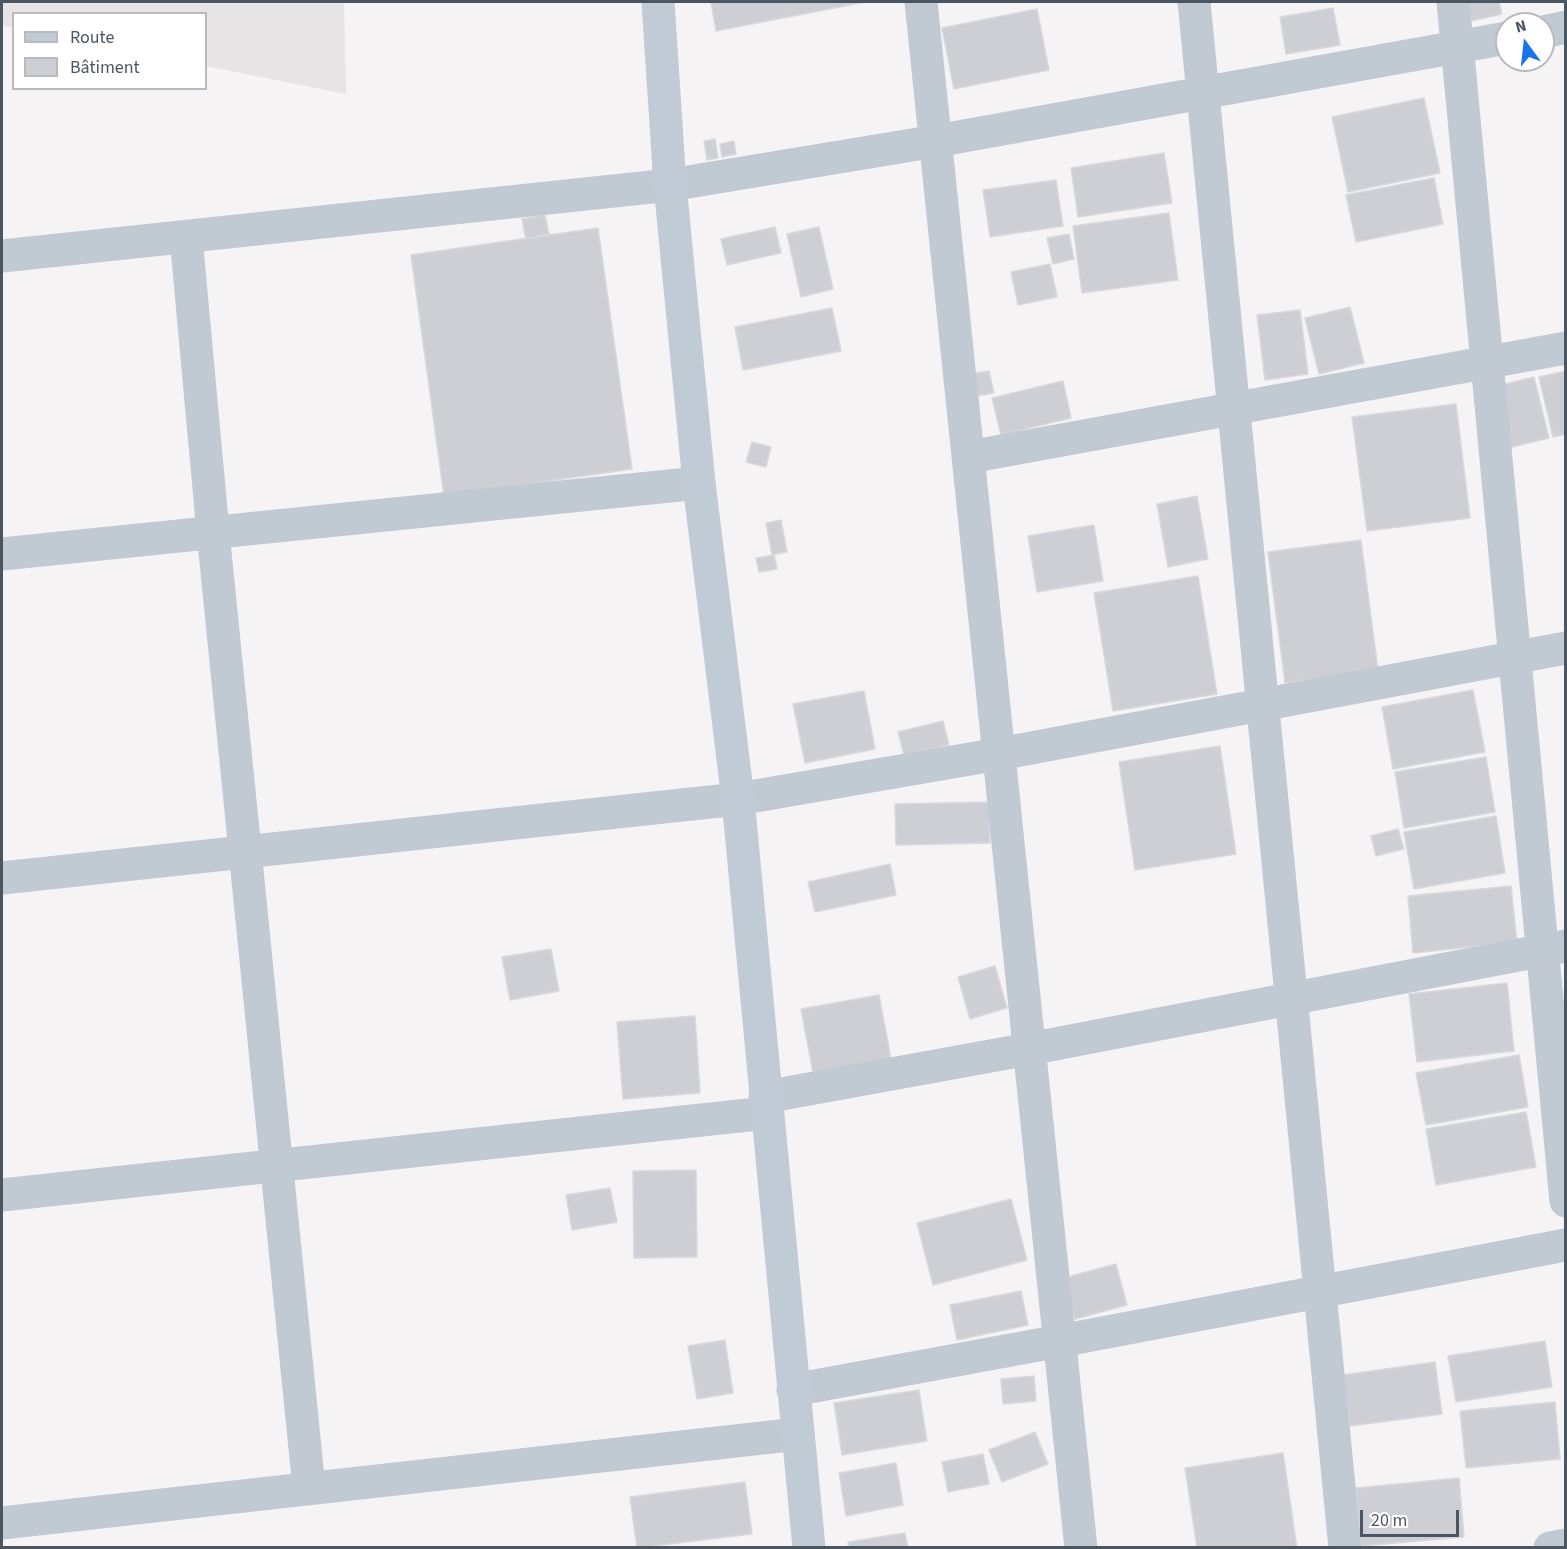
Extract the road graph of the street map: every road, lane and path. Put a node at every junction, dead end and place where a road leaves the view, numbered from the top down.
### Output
1 (658, 2) edge
2 (921, 2) edge
3 (1194, 2) edge
4 (1453, 2) edge
5 (1495, 40) edge
6 (1457, 48) junction
7 (1203, 93) junction
8 (936, 141) junction
9 (670, 185) junction
10 (186, 237) junction
11 (2, 256) edge
12 (1566, 348) edge
13 (1487, 363) junction
14 (1234, 408) junction
15 (969, 457) junction
16 (699, 483) junction
17 (213, 532) junction
18 (2, 554) edge
19 (1566, 648) edge
20 (1515, 658) junction
21 (1263, 705) junction
22 (999, 754) junction
23 (738, 799) junction
24 (246, 852) junction
25 (2, 878) edge
26 (1554, 948) edge
27 (1291, 998) junction
28 (1029, 1049) junction
29 (766, 1105) junction
30 (277, 1166) junction
31 (2, 1195) edge
32 (1566, 1201) edge
33 (1566, 1245) edge
34 (1320, 1292) junction
35 (1060, 1341) junction
36 (793, 1390) junction
37 (798, 1434) junction
38 (309, 1488) junction
39 (2, 1523) edge
40 (1566, 1545) edge
41 (809, 1548) edge
42 (1081, 1548) edge
43 (1345, 1548) edge
44 (1551, 1548) edge

1 - 9 main road
2 - 8 street
3 - 7 street
4 - 6 street
5 - 6 street
6 - 7 street
6 - 13 street
7 - 8 street
7 - 14 street
8 - 9 street
8 - 15 street
9 - 10 street
9 - 16 main road
10 - 11 street
10 - 17 street
12 - 13 street
13 - 14 street
13 - 20 street
14 - 15 street
14 - 21 street
15 - 22 street
16 - 17 street
16 - 23 main road
17 - 18 street
17 - 24 street
19 - 20 street
20 - 21 street
20 - 26 street
21 - 22 street
21 - 27 street
22 - 23 street
22 - 28 street
23 - 24 street
23 - 29 main road
24 - 25 street
24 - 30 street
26 - 27 street
26 - 32 street
27 - 28 street
27 - 34 street
28 - 29 street
28 - 35 street
29 - 30 street
29 - 36 main road
30 - 31 street
30 - 38 street
33 - 34 street
34 - 35 street
34 - 43 street
35 - 36 street
35 - 42 street
36 - 37 main road
37 - 38 street
37 - 41 main road
38 - 39 street
40 - 44 street

